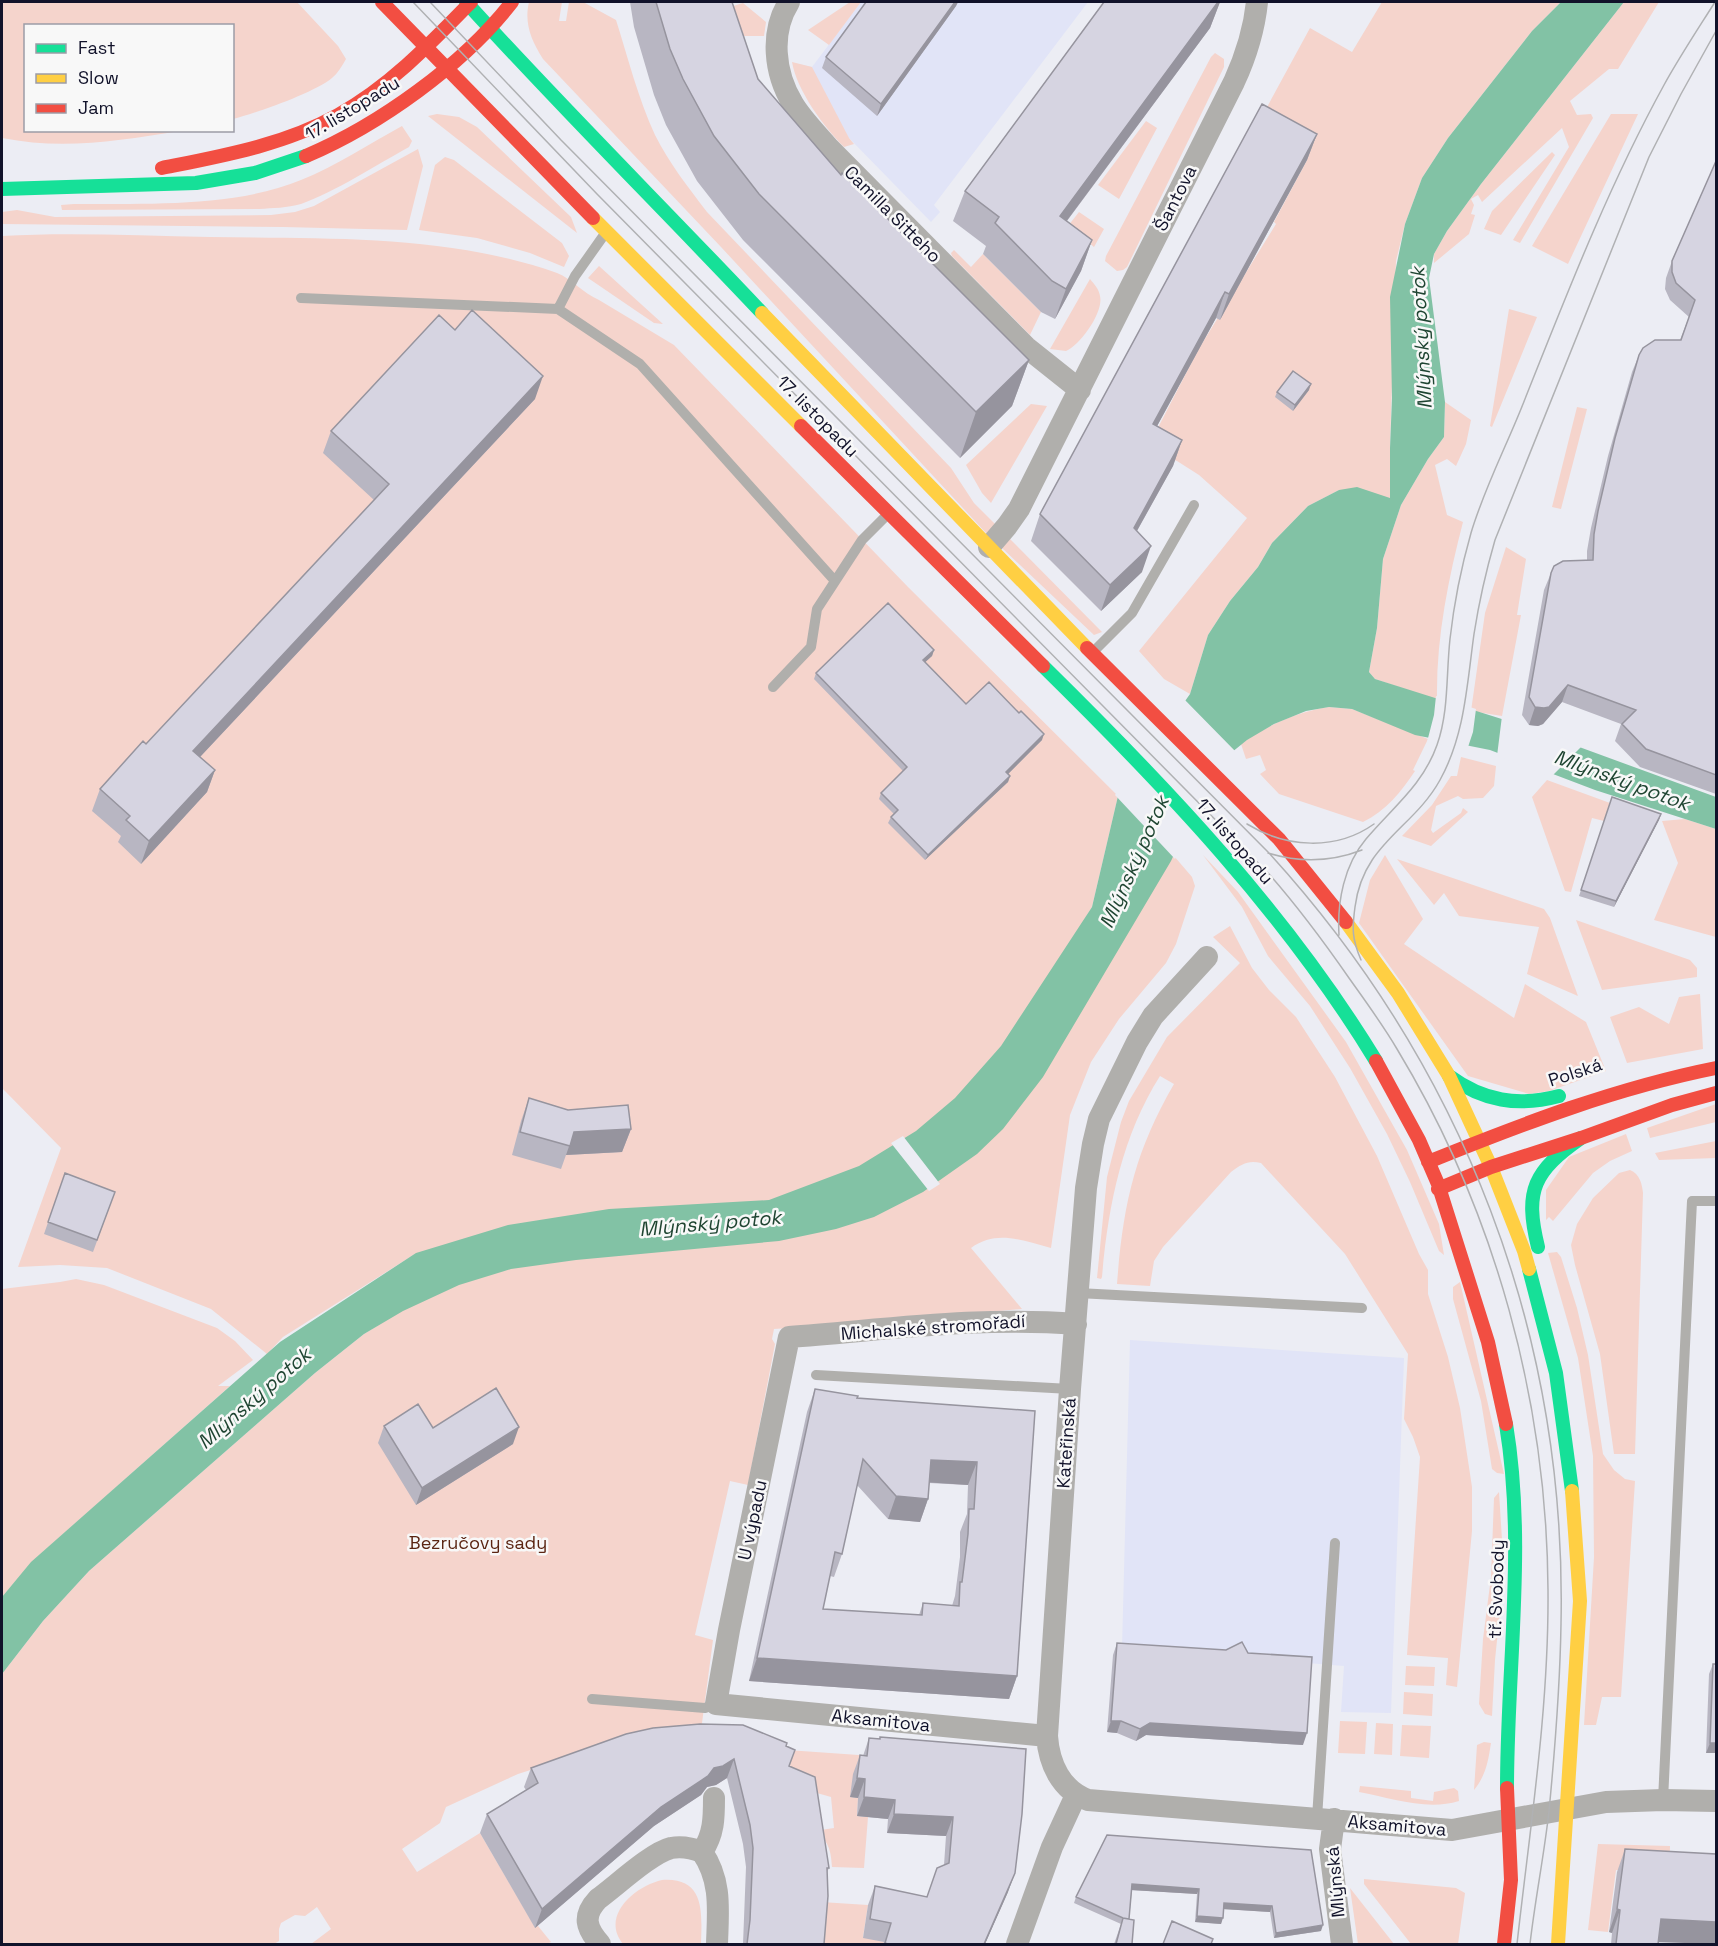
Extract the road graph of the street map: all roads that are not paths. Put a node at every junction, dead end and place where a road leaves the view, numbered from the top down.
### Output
1 (382, 2) edge
2 (469, 2) edge
3 (512, 2) edge
4 (789, 2) edge
5 (1257, 2) edge
6 (490, 28) junction
7 (425, 46) junction
8 (446, 68) junction
9 (19, 188) junction
10 (2, 189) edge
11 (606, 232) junction
12 (301, 298) dead end
13 (558, 309) junction
14 (1080, 390) junction
15 (1194, 505) dead end
16 (889, 512) junction
17 (989, 547) junction
18 (835, 581) junction
19 (1092, 652) junction
20 (773, 687) dead end
21 (1207, 957) dead end
22 (1716, 1055) edge
23 (1671, 1064) dead end
24 (1716, 1068) edge
25 (1449, 1076) junction
26 (1575, 1090) dead end
27 (1716, 1093) edge
28 (1581, 1138) junction
29 (1479, 1141) junction
30 (1428, 1162) junction
31 (1491, 1167) junction
32 (1438, 1189) junction
33 (1716, 1201) edge
34 (1542, 1260) dead end
35 (1078, 1293) junction
36 (1362, 1308) dead end
37 (1076, 1324) junction
38 (789, 1337) joint
39 (816, 1375) dead end
40 (1070, 1389) junction
41 (1584, 1476) dead end
42 (1335, 1543) dead end
43 (1580, 1575) junction
44 (592, 1699) dead end
45 (716, 1704) junction
46 (1047, 1736) junction
47 (1076, 1795) junction
48 (714, 1798) dead end
49 (1663, 1800) junction
50 (1716, 1801) edge
51 (1568, 1809) junction
52 (1325, 1819) junction
53 (1508, 1821) junction
54 (702, 1852) junction
55 (600, 1944) edge
56 (717, 1944) edge
57 (1017, 1944) edge
58 (1342, 1944) edge
59 (1504, 1944) edge
60 (1558, 1944) edge

1 - 7 street
2 - 6 street, 17. listopadu
2 - 7 street, 17. listopadu
3 - 6 street
4 - 14 street, Camilla Sitteho
5 - 14 street, Šantova
6 - 8 street
6 - 17 street, 17. listopadu
7 - 8 street
7 - 9 street, 17. listopadu
8 - 9 street, 17. listopadu
8 - 11 street, 17. listopadu
9 - 10 street, 17. listopadu
11 - 13 lane
11 - 16 street, 17. listopadu
12 - 13 lane
13 - 18 lane
14 - 17 street, Šantova
15 - 19 lane
16 - 18 lane
16 - 30 street, 17. listopadu
17 - 19 street, 17. listopadu
18 - 20 lane
19 - 25 street, 17. listopadu
21 - 35 street, Kateřinská
22 - 23 street
24 - 29 street, Polská
25 - 26 street, Polská
25 - 29 street, 17. listopadu
27 - 28 street
28 - 31 street
28 - 34 street
29 - 30 street, Polská
29 - 31 street, 17. listopadu
30 - 32 street, 17. listopadu
31 - 32 street
31 - 43 street
32 - 53 street, tř. Svobody
33 - 49 lane
35 - 36 lane
35 - 37 street, Kateřinská
37 - 38 street, Michalské stromořadí
37 - 40 street, Kateřinská
38 - 45 street, U výpadu
39 - 40 lane
40 - 46 street, Kateřinská
41 - 43 street
42 - 52 lane
43 - 51 street
44 - 45 lane
45 - 46 street, Aksamitova
46 - 47 street, Kateřinská
47 - 52 street, Aksamitova
47 - 57 street
48 - 54 street
49 - 50 street, Aksamitova
49 - 51 street, Aksamitova
51 - 53 street, Aksamitova
51 - 60 street
52 - 53 street, Aksamitova
52 - 58 street, Mlýnská
53 - 59 street, tř. Svobody
54 - 55 street
54 - 56 street

